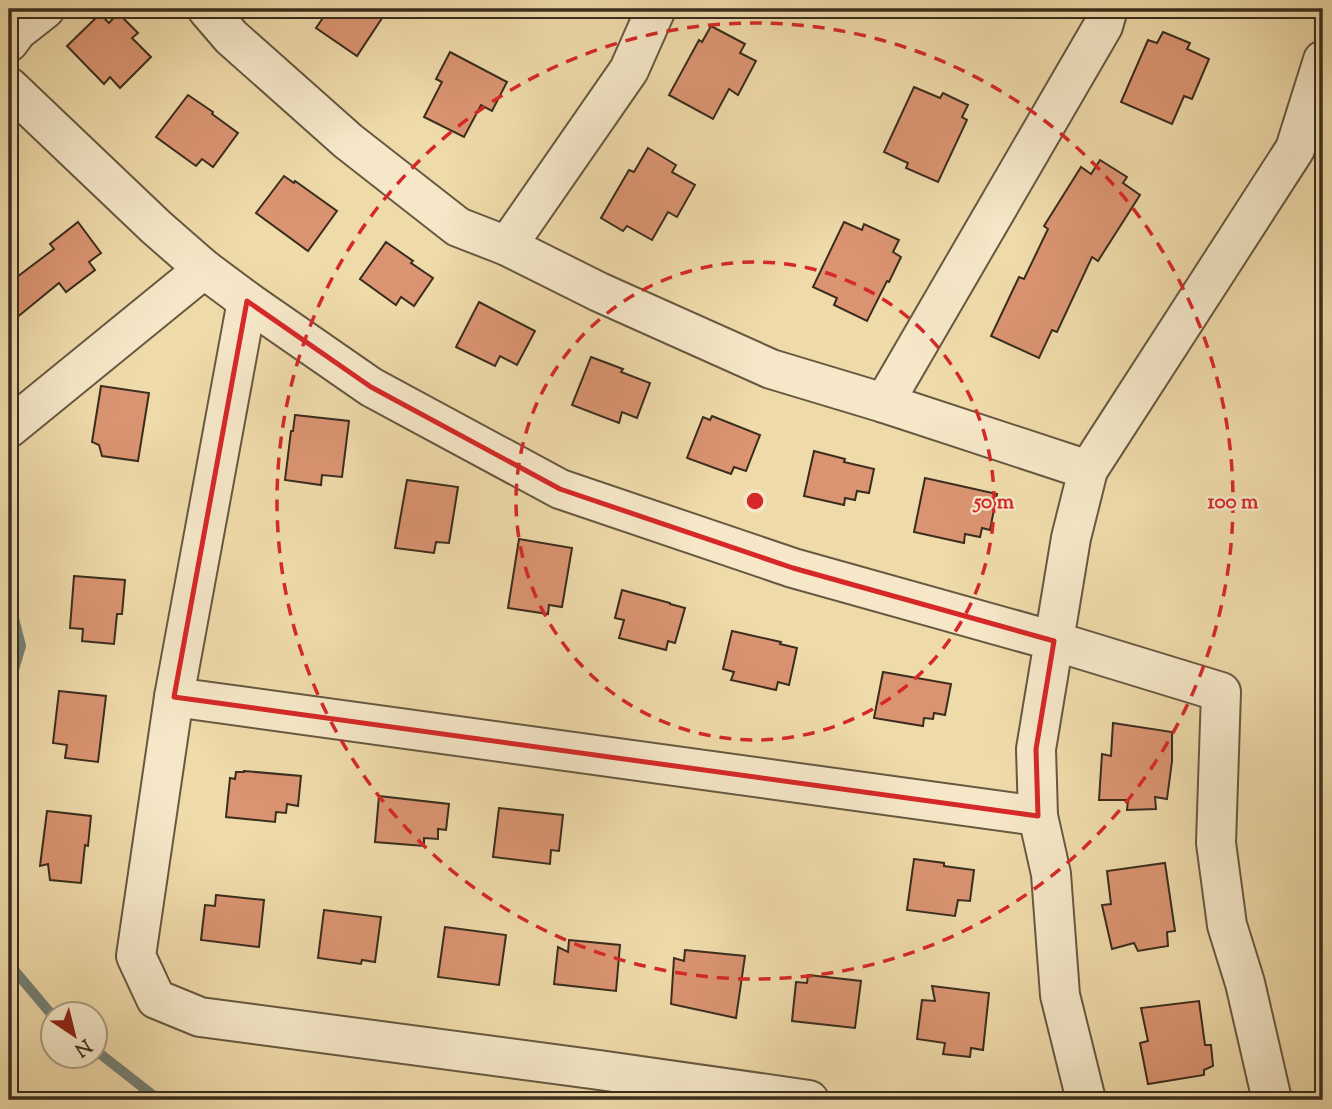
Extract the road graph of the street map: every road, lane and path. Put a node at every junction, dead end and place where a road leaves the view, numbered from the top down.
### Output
1 (45, 9) edge
2 (656, 9) edge
3 (1108, 9) edge
4 (229, 18) edge
5 (9, 42) edge
6 (1323, 60) edge
7 (9, 88) edge
8 (506, 246) junction
9 (204, 270) junction
10 (247, 301) junction
11 (884, 403) junction
12 (9, 428) edge
13 (1088, 470) junction
14 (1054, 641) junction
15 (174, 697) junction
16 (1038, 816) junction
17 (809, 1100) edge
18 (1086, 1100) edge
19 (1272, 1100) edge

1 - 5 street
2 - 8 street
3 - 11 street
4 - 8 street
6 - 13 street
7 - 9 street
8 - 11 street
9 - 10 street
9 - 12 street
10 - 14 street
10 - 15 street
11 - 13 street
13 - 14 street
14 - 16 street
14 - 19 street
15 - 16 street
15 - 17 street
16 - 18 street

